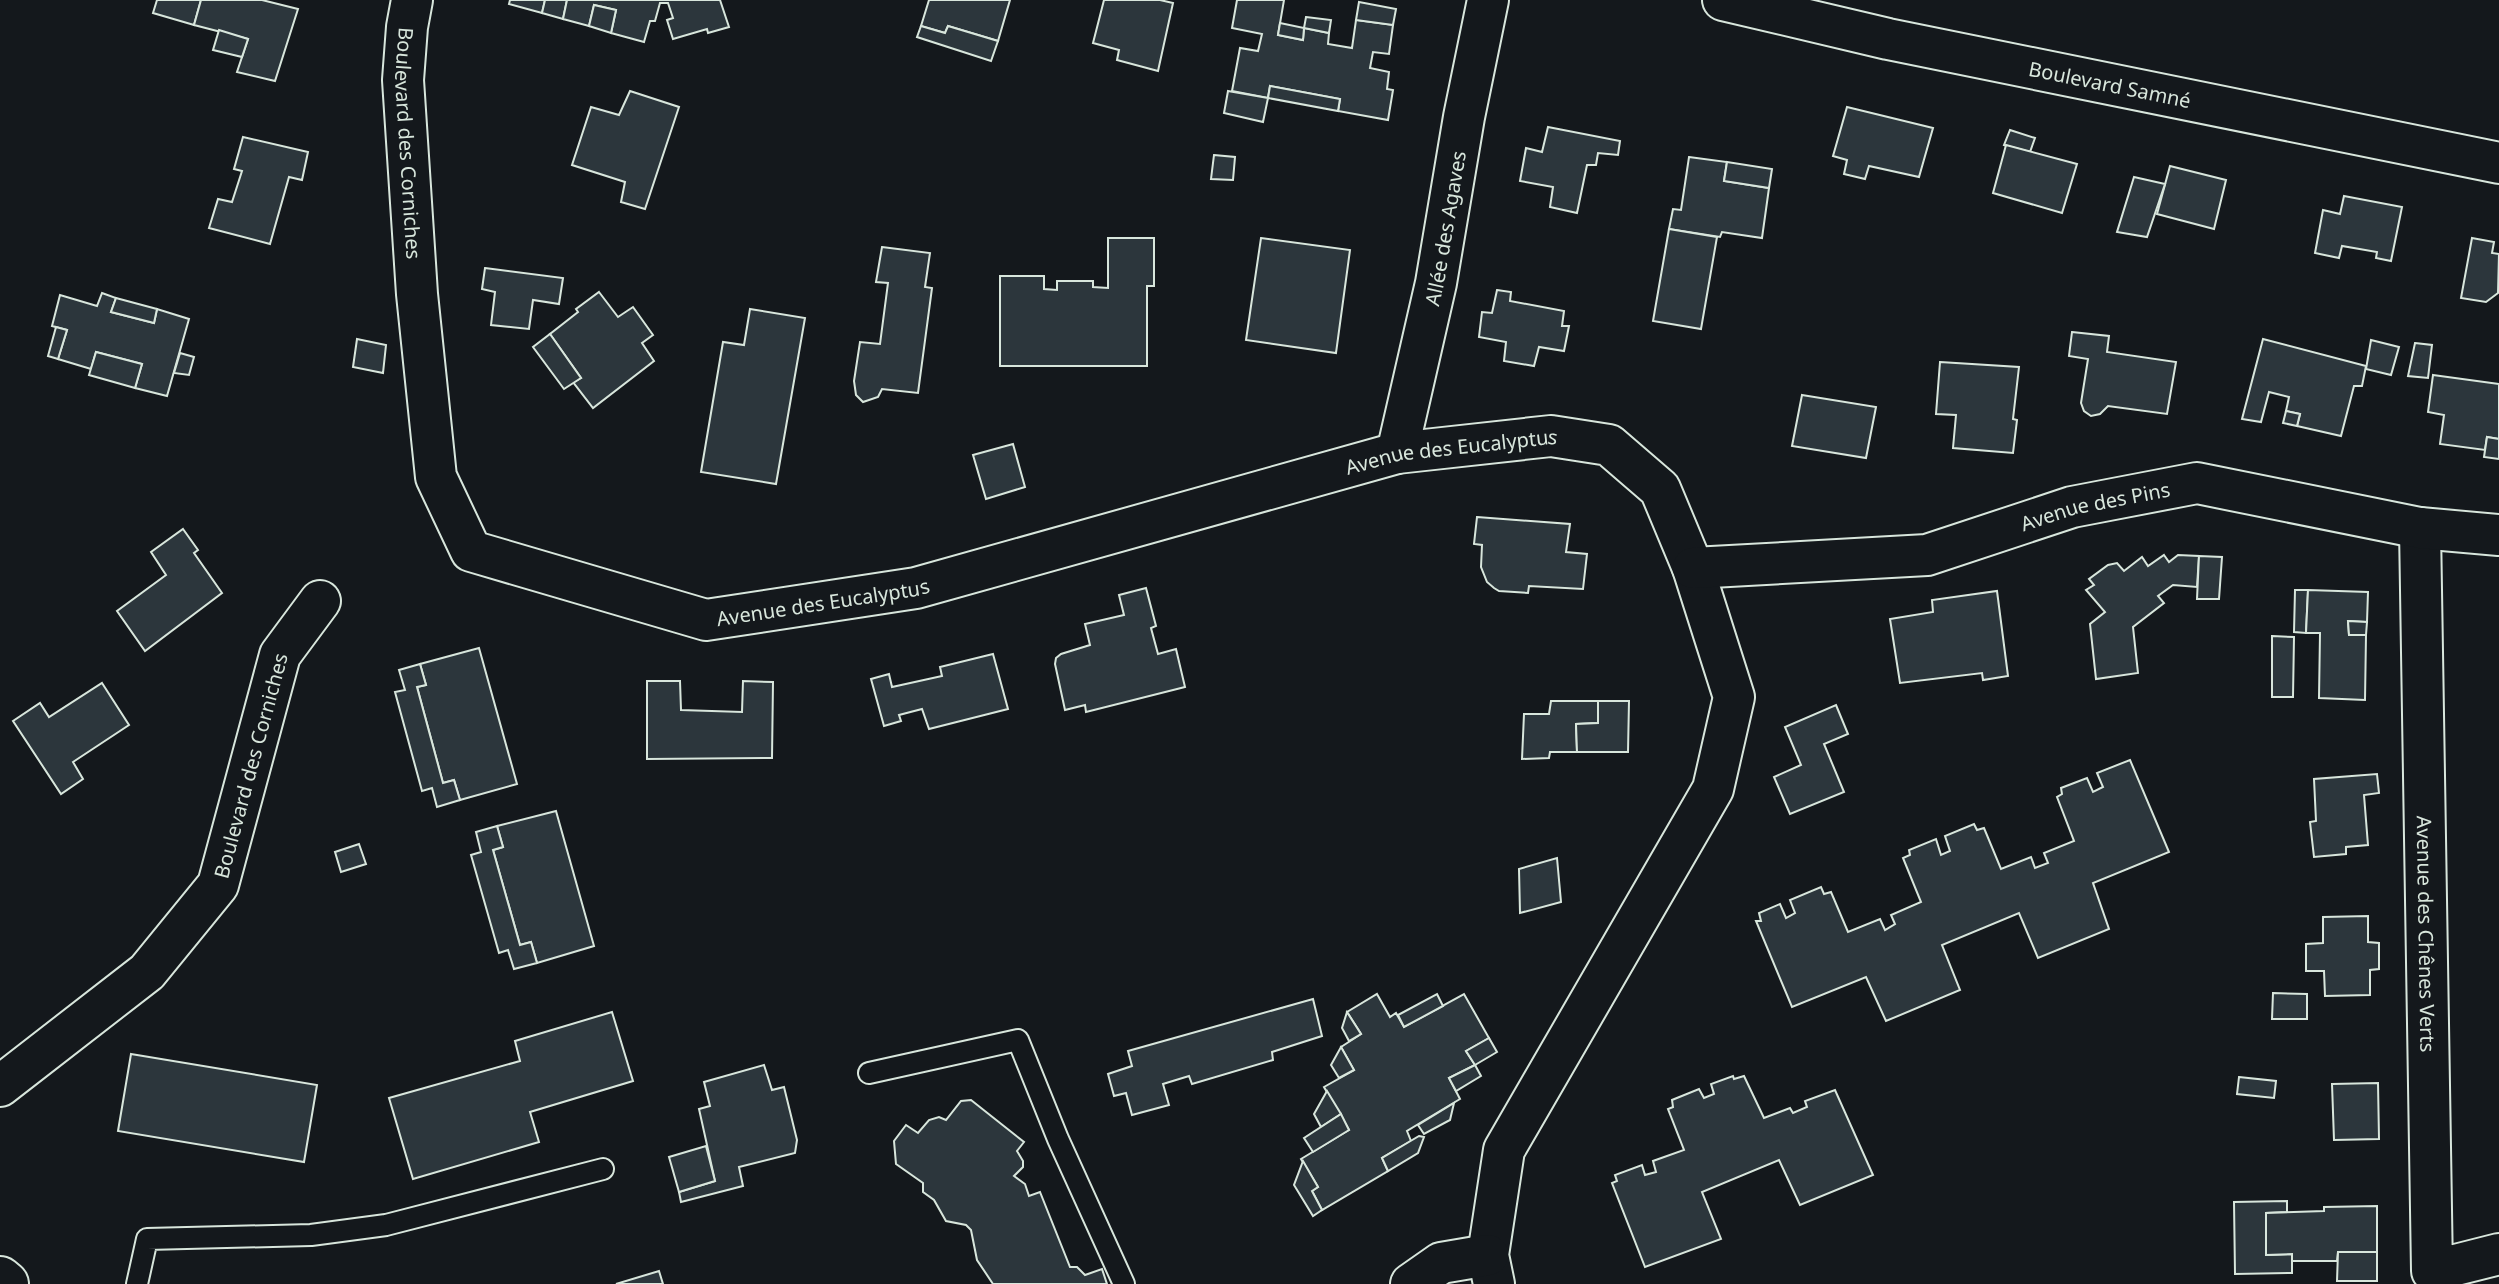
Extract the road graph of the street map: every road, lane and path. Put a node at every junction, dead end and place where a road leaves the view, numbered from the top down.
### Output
1 (412, 0) edge
2 (1488, 0) edge
3 (1723, 0) edge
4 (2499, 163) edge
5 (1397, 453) junction
6 (436, 477) joint
7 (2420, 528) junction
8 (2499, 535) edge
9 (1693, 568) junction
10 (320, 601) dead end
11 (869, 1073) dead end
12 (0, 1086) edge
13 (603, 1169) dead end
14 (2499, 1254) edge
15 (1491, 1270) edge
16 (0, 1279) edge
17 (6, 1284) edge
18 (137, 1284) edge
19 (1124, 1284) edge
20 (1411, 1284) edge

1 - 6 street, Boulevard des Corniches
2 - 5 street, Allée des Agaves
3 - 4 street, Boulevard Samné
5 - 6 street, Avenue des Eucalyptus
5 - 9 street, Avenue des Eucalyptus
7 - 8 street, Avenue des Pins
7 - 9 street, Avenue des Pins
7 - 14 street, Avenue des Chênes Verts
9 - 15 street, Avenue des Eucalyptus
10 - 12 street, Boulevard des Corniches
11 - 19 lane
13 - 18 lane
15 - 20 street
16 - 17 street

